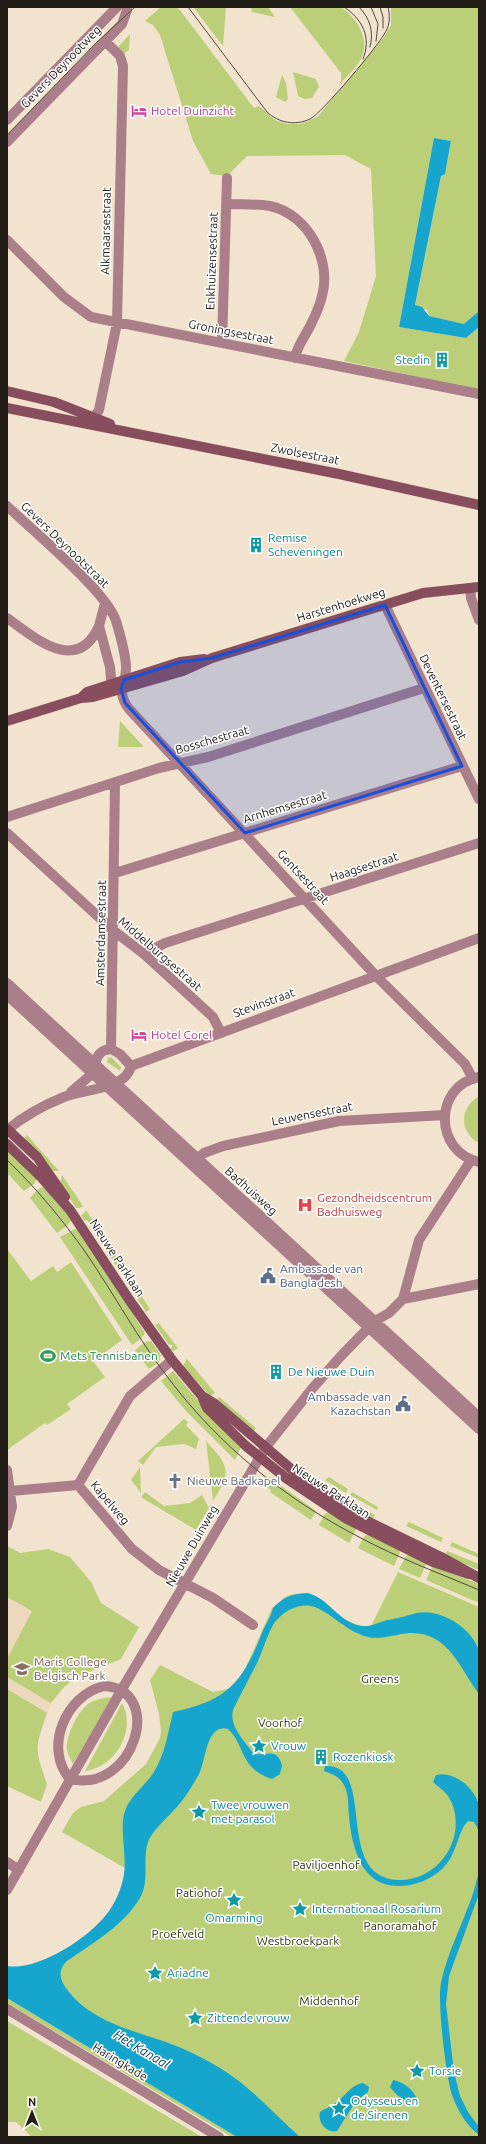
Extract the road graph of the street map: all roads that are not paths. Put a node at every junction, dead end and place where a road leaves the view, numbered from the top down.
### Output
1 (117, 7) edge
2 (126, 7) edge
3 (105, 41) junction
4 (7, 120) edge
5 (7, 142) edge
6 (227, 178) dead end
7 (227, 204) junction
8 (7, 240) edge
9 (117, 323) junction
10 (222, 344) junction
11 (295, 358) junction
12 (7, 391) edge
13 (479, 394) edge
14 (7, 408) edge
15 (92, 420) junction
16 (479, 505) edge
17 (7, 506) edge
18 (475, 588) edge
19 (105, 603) junction
20 (385, 605) junction
21 (7, 618) edge
22 (479, 620) edge
23 (99, 626) junction
24 (120, 684) junction
25 (424, 688) junction
26 (7, 721) edge
27 (181, 763) junction
28 (462, 766) junction
29 (115, 782) junction
30 (479, 799) edge
31 (7, 816) edge
32 (7, 833) edge
33 (245, 833) junction
34 (479, 843) edge
35 (115, 873) junction
36 (306, 900) junction
37 (114, 931) junction
38 (479, 938) edge
39 (144, 954) junction
40 (377, 976) junction
41 (7, 982) edge
42 (7, 995) edge
43 (221, 1032) junction
44 (112, 1049) junction
45 (131, 1066) junction
46 (94, 1068) junction
47 (476, 1078) edge
48 (111, 1085) junction
49 (64, 1097) junction
50 (444, 1115) junction
51 (7, 1129) edge
52 (7, 1144) edge
53 (194, 1161) junction
54 (475, 1161) edge
55 (70, 1210) junction
56 (479, 1284) edge
57 (403, 1298) junction
58 (371, 1324) junction
59 (172, 1360) junction
60 (202, 1396) junction
61 (479, 1417) edge
62 (479, 1429) edge
63 (266, 1447) junction
64 (260, 1457) junction
65 (7, 1470) edge
66 (78, 1485) junction
67 (11, 1491) junction
68 (7, 1526) edge
69 (469, 1574) junction
70 (479, 1578) edge
71 (186, 1582) junction
72 (253, 1625) dead end
73 (122, 1689) junction
74 (70, 1780) junction
75 (7, 1862) edge
76 (19, 1870) junction
77 (7, 1890) edge
78 (7, 2009) edge
79 (219, 2137) edge

1 - 4 street, Gevers Deynootweg
2 - 3 street, Gevers Deynootweg
3 - 5 street, Gevers Deynootweg
3 - 9 street, Alkmaarsestraat
6 - 7 street, Enkhuizensestraat
7 - 10 street, Enkhuizensestraat
7 - 11 street
8 - 9 street, Groningsestraat
9 - 10 street, Groningsestraat
9 - 15 street, Alkmaarsestraat
10 - 11 street, Groningsestraat
11 - 13 street, Groningsestraat
12 - 15 main road, Zwolsestraat
14 - 15 main road, Zwolsestraat
15 - 16 main road, Zwolsestraat
17 - 19 street, Gevers Deynootstraat
18 - 20 main road, Harstenhoekweg
18 - 22 street
19 - 23 street
19 - 24 street, Gevers Deynootstraat
20 - 24 main road, Harstenhoekweg
20 - 25 street, Deventersestraat
21 - 23 street
23 - 24 street, Gentsestraat
24 - 26 main road, Harstenhoekweg
24 - 27 street, Gentsestraat
25 - 27 street, Bosschestraat
25 - 28 street, Deventersestraat
27 - 29 street, Bosschestraat
27 - 33 street, Gentsestraat
28 - 30 street, Deventersestraat
28 - 33 street, Arnhemsestraat
29 - 31 street, Bosschestraat
29 - 35 street, Amsterdamsestraat
32 - 37 street, Middelburgsestraat
33 - 35 street, Arnhemsestraat
33 - 36 street, Gentsestraat
34 - 36 street, Haagsestraat
35 - 37 street, Amsterdamsestraat
36 - 39 street, Haagsestraat
36 - 40 street, Gentsestraat
37 - 39 street, Middelburgsestraat
37 - 44 street, Amsterdamsestraat
38 - 40 street, Stevinstraat
39 - 43 street, Middelburgsestraat
40 - 43 street, Stevinstraat
40 - 47 street, Gentsestraat
41 - 46 street, Badhuisweg
42 - 46 street, Badhuisweg
43 - 45 street, Stevinstraat
44 - 45 street
44 - 46 street
45 - 48 street, Stevinstraat
46 - 48 street, Badhuisweg
46 - 49 street, Stevinstraat
47 - 50 street
48 - 49 street, Stevinstraat
48 - 53 street, Badhuisweg
49 - 51 street, Stevinstraat
50 - 53 street, Leuvensestraat
50 - 54 street
51 - 55 main road, Nieuwe Parklaan
52 - 55 main road, Nieuwe Parklaan
53 - 58 street, Badhuisweg
54 - 57 street
55 - 59 main road, Nieuwe Parklaan
56 - 57 street
57 - 58 street, Nieuwe Duinweg
58 - 61 street, Badhuisweg
58 - 62 street, Badhuisweg
58 - 63 street, Nieuwe Duinweg
59 - 60 main road, Nieuwe Parklaan
59 - 66 street, Kapelweg
60 - 63 main road, Nieuwe Parklaan
60 - 64 main road, Nieuwe Parklaan
63 - 64 street, Nieuwe Duinweg
63 - 69 main road, Nieuwe Parklaan
64 - 69 main road, Nieuwe Parklaan
64 - 71 street, Nieuwe Duinweg
65 - 67 street
66 - 67 street
66 - 71 street, Kapelweg
67 - 68 street
69 - 70 main road, Nieuwe Parklaan
71 - 72 street, Kapelweg
71 - 73 street, Nieuwe Duinweg
73 - 74 street, Nieuwe Duinweg
73 - 74 street
73 - 74 street
74 - 76 street, Nieuwe Duinweg
75 - 76 street
76 - 77 street, Nieuwe Duinweg
78 - 79 street, Haringkade

